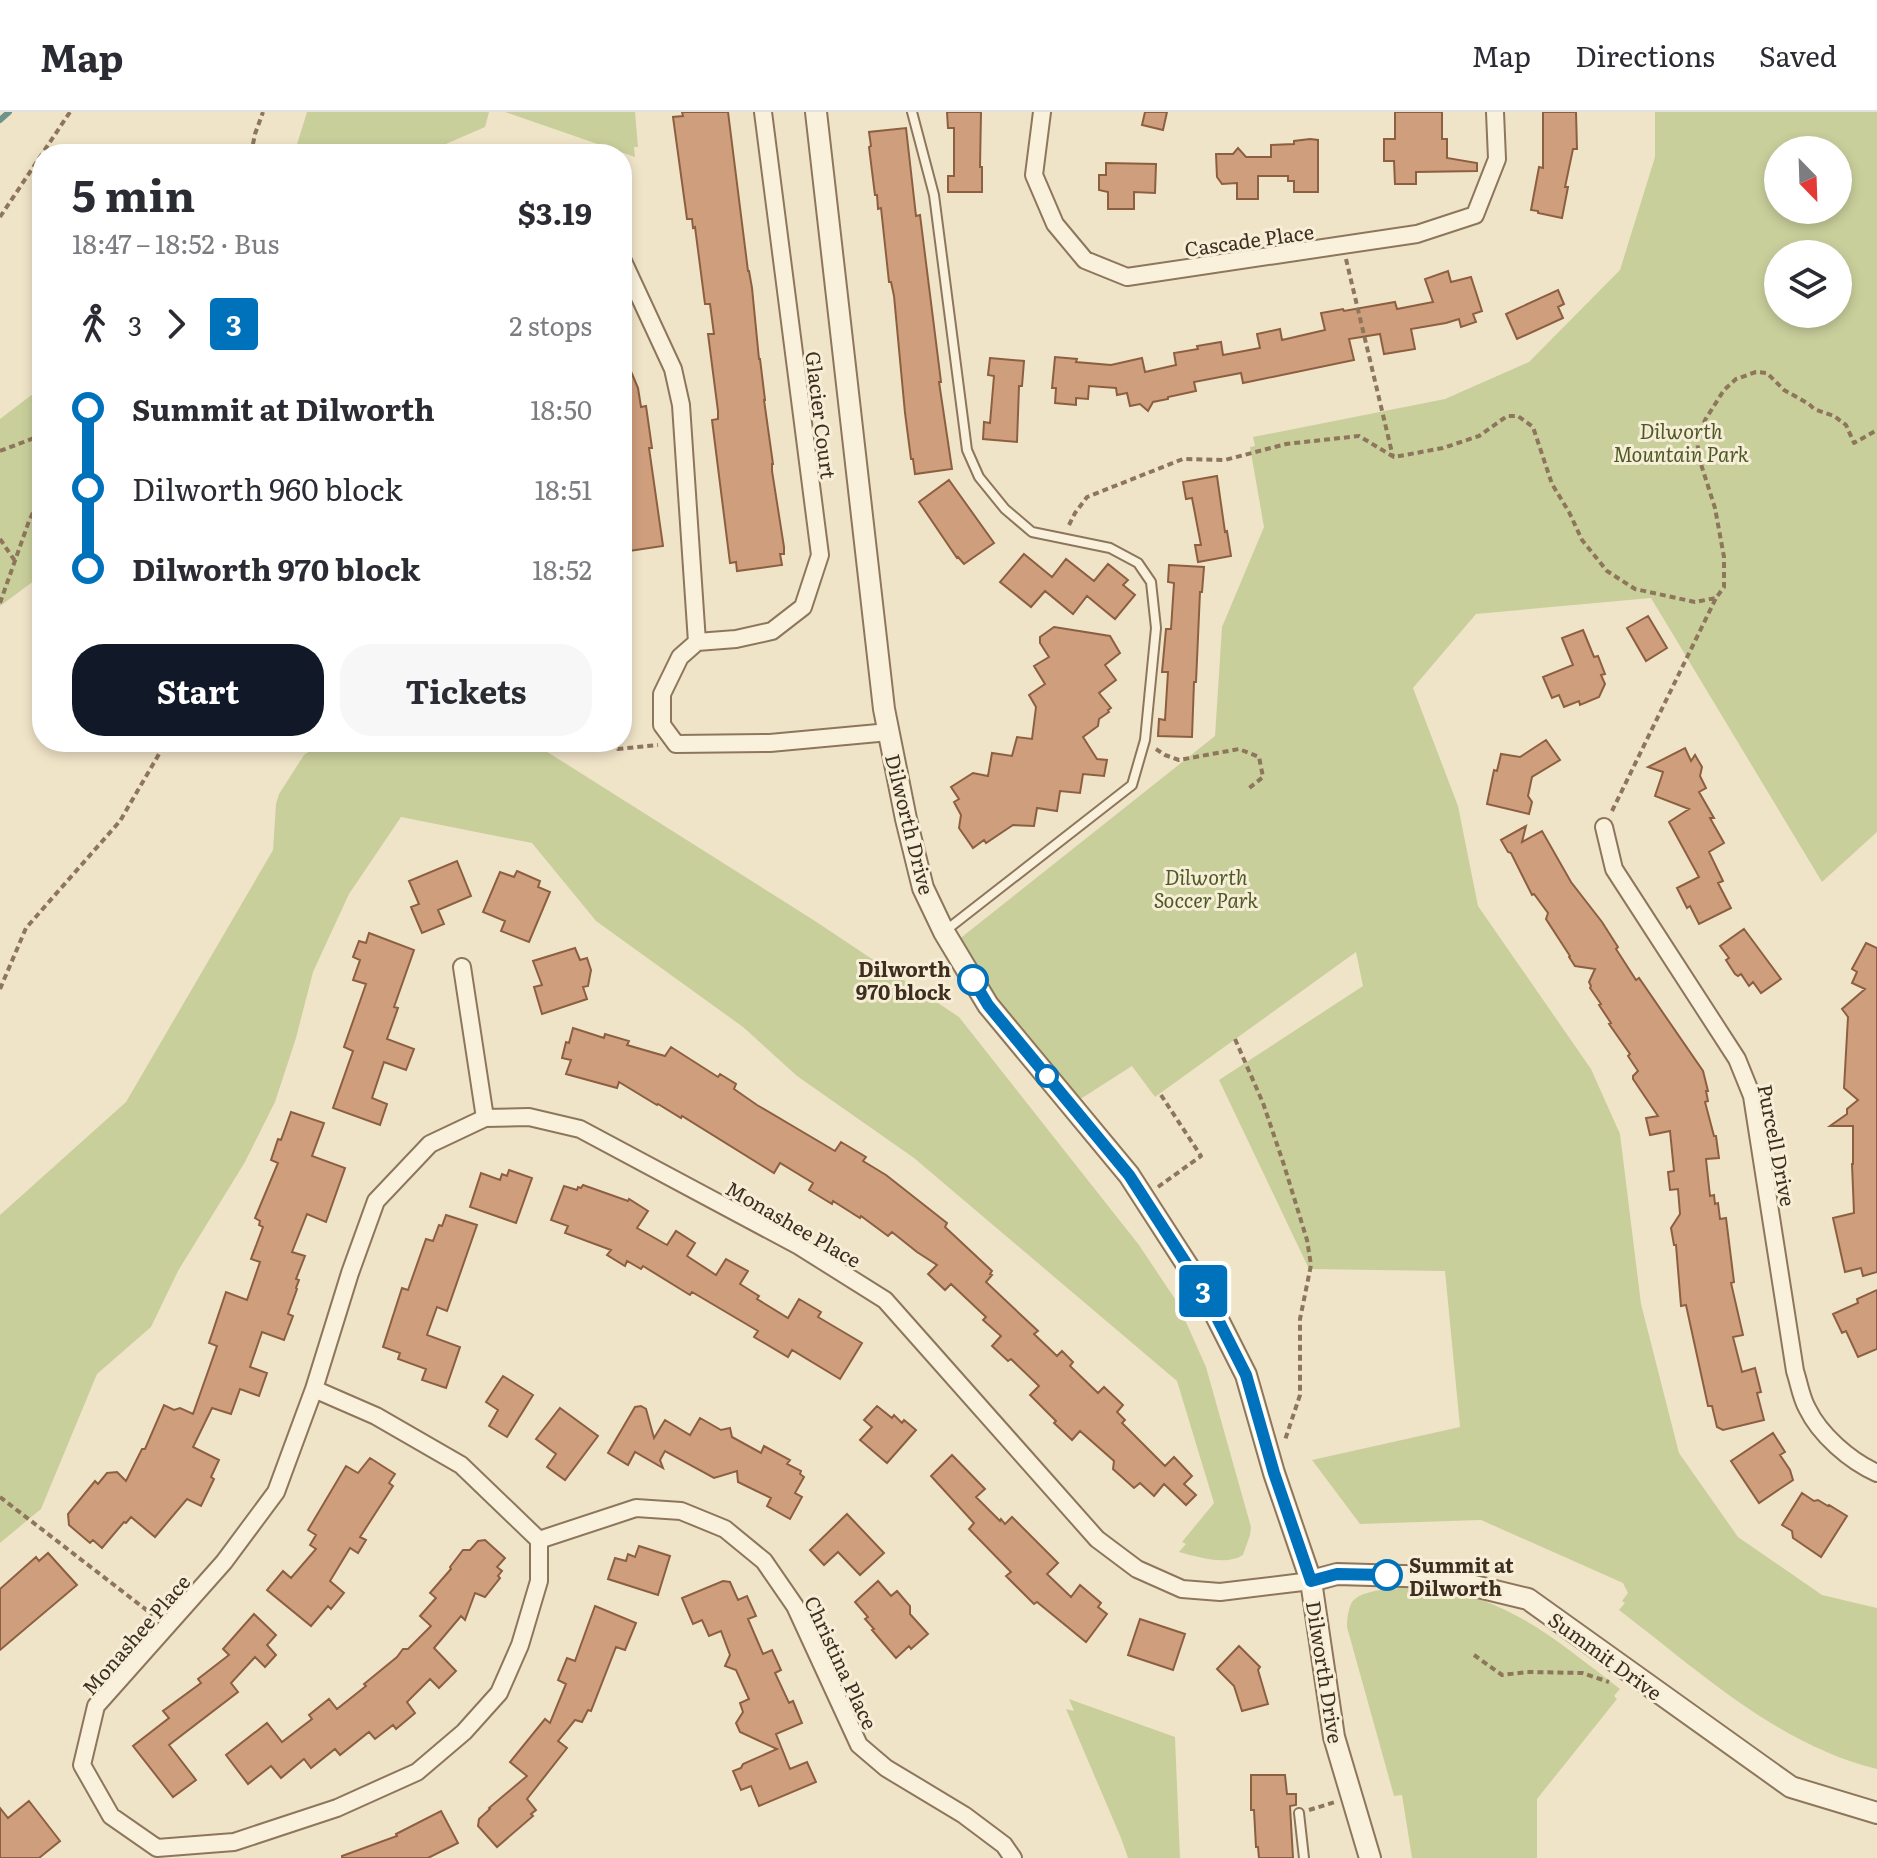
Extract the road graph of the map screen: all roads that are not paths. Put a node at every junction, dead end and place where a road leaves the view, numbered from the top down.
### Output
1 (763, 112) edge
2 (816, 112) edge
3 (912, 112) edge
4 (1042, 112) edge
5 (1495, 112) edge
6 (632, 281) edge
7 (697, 642) junction
8 (889, 732) junction
9 (1604, 827) road end
10 (944, 932) junction
11 (462, 967) dead end
12 (485, 1118) junction
13 (314, 1389) junction
14 (1877, 1473) edge
15 (539, 1540) junction
16 (1311, 1581) junction
17 (1299, 1813) road end
18 (1877, 1813) edge
19 (1013, 1858) edge
20 (1304, 1858) edge
21 (1370, 1858) edge

1 - 7 street, Glacier Court
2 - 8 street, Dilworth Drive
3 - 10 lane
4 - 5 street, Cascade Place
6 - 7 street
7 - 8 street
8 - 10 street, Dilworth Drive
9 - 14 street, Purcell Drive
10 - 16 street, Dilworth Drive
11 - 12 street
12 - 13 street, Monashee Place
12 - 16 street, Monashee Place
13 - 15 street
13 - 15 street, Monashee Place
15 - 19 street, Christina Place
16 - 18 street, Summit Drive
16 - 21 street, Dilworth Drive
17 - 20 lane

